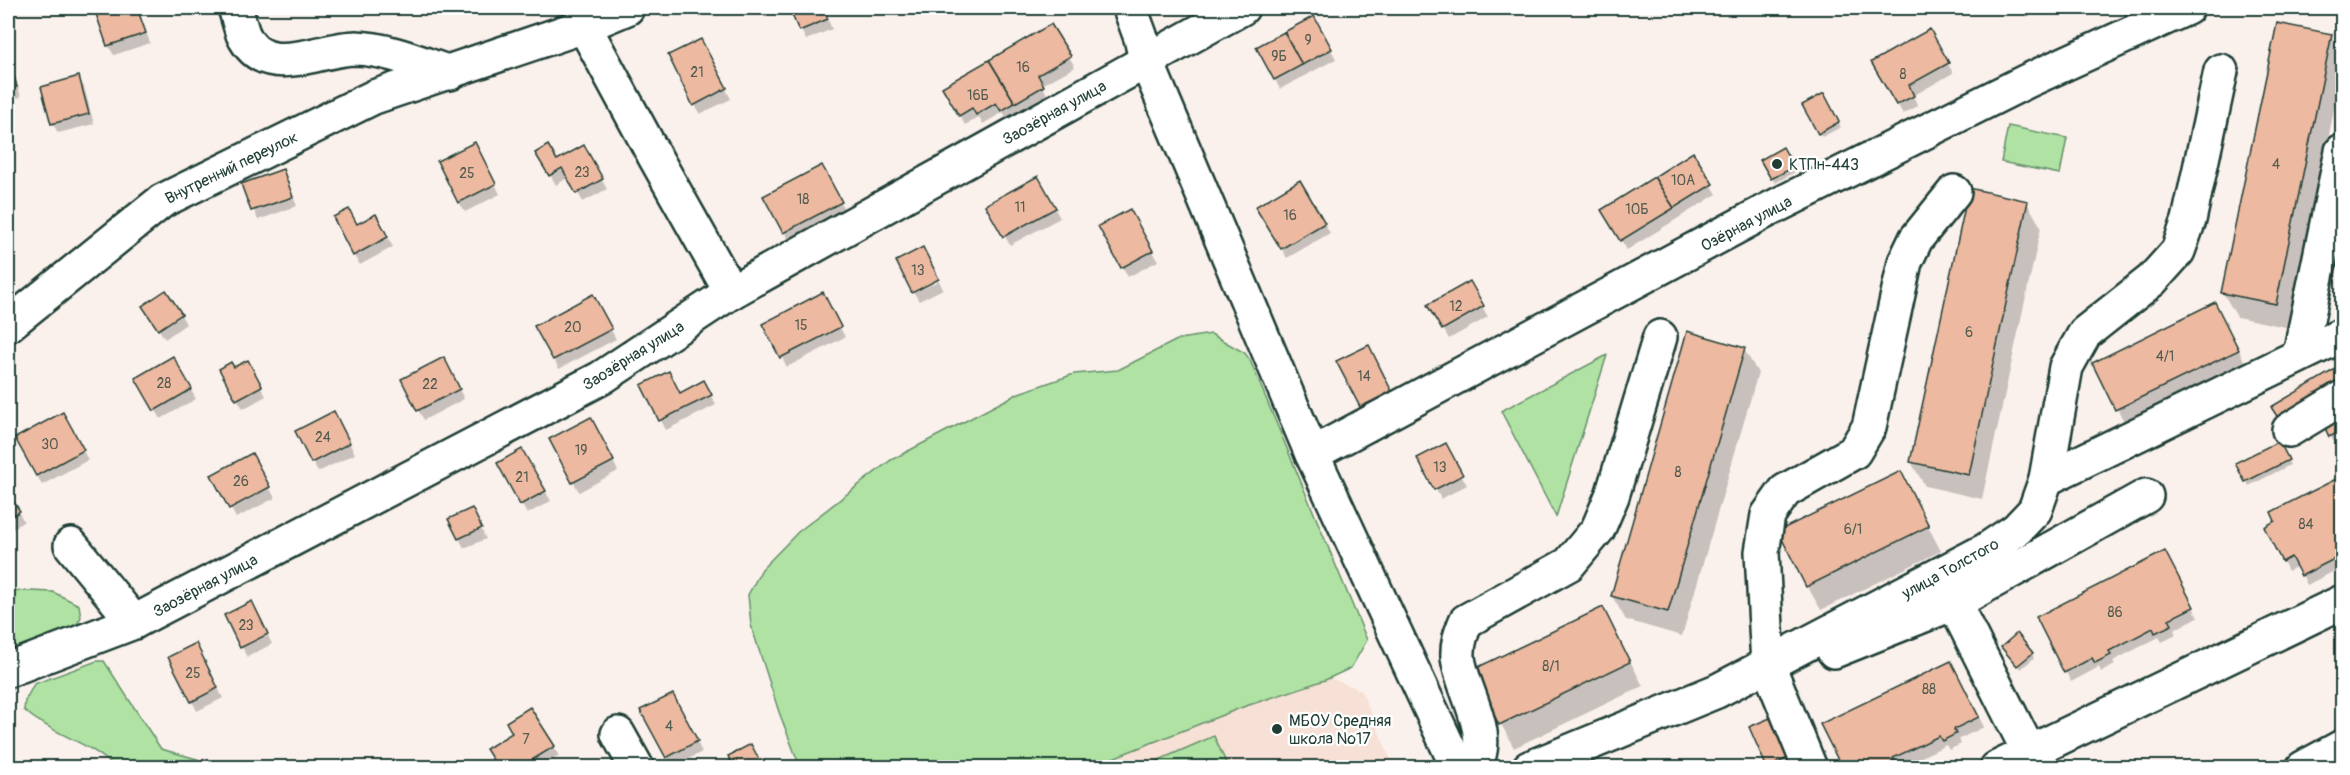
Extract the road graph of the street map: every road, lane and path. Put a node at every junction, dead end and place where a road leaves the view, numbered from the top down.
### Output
1 (235, 8) edge
2 (627, 8) edge
3 (1130, 8) edge
4 (1242, 8) edge
5 (2187, 8) edge
6 (584, 26) junction
7 (1146, 60) junction
8 (2221, 71) dead end
9 (450, 73) junction
10 (2343, 151) edge
11 (1954, 192) dead end
12 (731, 292) junction
13 (8, 325) edge
14 (2343, 335) edge
15 (1660, 337) dead end
16 (2300, 354) junction
17 (2343, 398) edge
18 (2289, 430) dead end
19 (1312, 454) junction
20 (2046, 479) junction
21 (2146, 496) dead end
22 (71, 545) dead end
23 (2343, 602) edge
24 (1954, 603) junction
25 (134, 622) junction
26 (1804, 646) junction
27 (1768, 665) junction
28 (8, 670) edge
29 (618, 735) dead end
30 (2343, 747) edge
31 (2029, 752) junction
32 (637, 768) edge
33 (1458, 768) edge
34 (1472, 768) edge
35 (1529, 768) edge
36 (1810, 768) edge
37 (1997, 768) edge
38 (2303, 768) edge

1 - 9 street
2 - 6 street, Внутренний переулок
3 - 7 street
4 - 7 street, Заозёрная улица
5 - 19 street, Озёрная улица
6 - 9 street, Внутренний переулок
6 - 12 street
7 - 12 street, Заозёрная улица
7 - 19 street
8 - 20 street, улица Толстого
9 - 13 street, Внутренний переулок
10 - 16 street
11 - 27 street
12 - 25 street, Заозёрная улица
14 - 16 street
15 - 34 street
16 - 20 street
17 - 18 street
19 - 33 street
20 - 26 street, улица Толстого
21 - 24 street
22 - 25 street
23 - 31 street
24 - 26 street
24 - 31 street
25 - 28 street, Заозёрная улица
26 - 27 street, улица Толстого
27 - 35 street, улица Толстого
27 - 36 street
29 - 32 street
30 - 38 street
31 - 37 street

